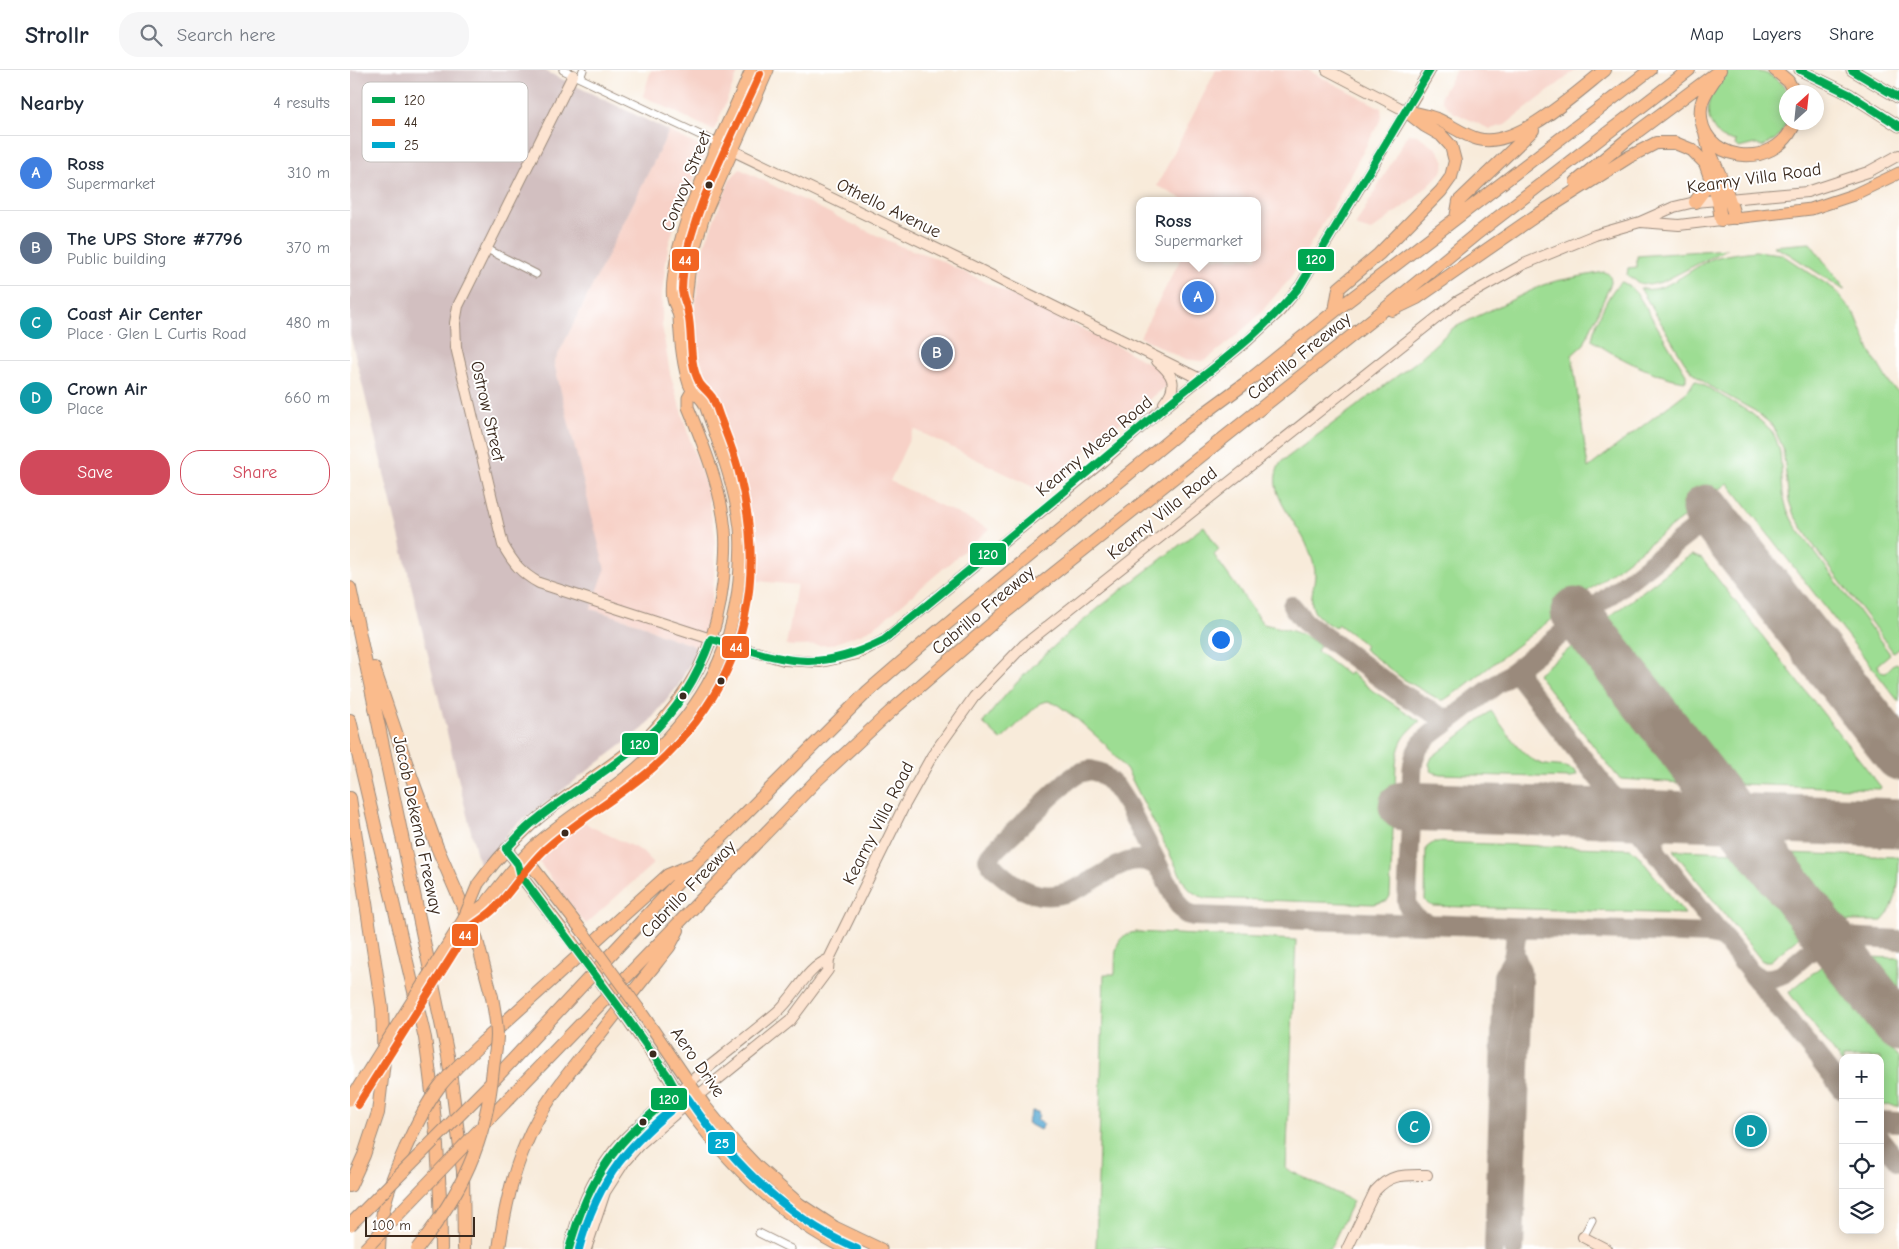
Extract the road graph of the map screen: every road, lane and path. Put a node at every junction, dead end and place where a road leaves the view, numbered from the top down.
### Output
1 (563, 70) edge
2 (751, 70) edge
3 (768, 70) edge
4 (1327, 70) edge
5 (1430, 70) edge
6 (1605, 70) edge
7 (1650, 70) edge
8 (1689, 70) edge
9 (1721, 70) edge
10 (1775, 70) edge
11 (1800, 70) edge
12 (1852, 70) edge
13 (578, 74) edge
14 (1790, 85) edge
15 (1579, 91) junction
16 (1899, 98) edge
17 (1406, 111) junction
18 (1899, 126) edge
19 (1705, 130) junction
20 (1791, 130) edge
21 (719, 144) junction
22 (734, 151) junction
23 (1899, 155) edge
24 (1899, 173) edge
25 (1711, 181) junction
26 (1723, 200) junction
27 (1695, 202) junction
28 (1534, 217) junction
29 (1456, 218) junction
30 (1735, 218) junction
31 (1721, 220) junction
32 (1640, 222) junction
33 (686, 225) junction
34 (485, 248) junction
35 (536, 274) dead end
36 (689, 283) junction
37 (678, 308) junction
38 (1334, 311) junction
39 (1374, 318) junction
40 (1143, 349) junction
41 (1200, 379) junction
42 (692, 391) junction
43 (1154, 416) junction
44 (350, 588) edge
45 (355, 612) junction
46 (712, 639) junction
47 (726, 644) junction
48 (350, 720) edge
49 (350, 798) edge
50 (506, 849) junction
51 (696, 863) junction
52 (518, 864) junction
53 (463, 920) junction
54 (682, 920) junction
55 (829, 958) junction
56 (689, 1082) junction
57 (677, 1092) junction
58 (698, 1095) junction
59 (350, 1100) edge
60 (686, 1106) junction
61 (1427, 1175) dead end
62 (350, 1186) edge
63 (1592, 1220) dead end
64 (350, 1225) edge
65 (759, 1233) dead end
66 (1583, 1237) joint
67 (366, 1249) edge
68 (379, 1249) edge
69 (417, 1249) edge
70 (441, 1249) edge
71 (464, 1249) edge
72 (499, 1249) edge
73 (569, 1249) edge
74 (586, 1249) edge
75 (790, 1249) edge
76 (846, 1249) edge
77 (880, 1249) edge
78 (1347, 1249) edge
79 (1606, 1249) edge

1 - 13 street, Othello Avenue
2 - 21 main road, Convoy Street
3 - 22 main road, Convoy Street
4 - 17 main road
5 - 17 main road
6 - 15 highway
7 - 29 highway, Cabrillo Freeway
8 - 39 highway, Cabrillo Freeway
9 - 19 highway
9 - 28 highway
10 - 14 highway
11 - 18 main road
12 - 16 main road
13 - 21 street, Othello Avenue
13 - 34 main road, Ostrow Street
15 - 17 highway
15 - 29 highway
17 - 38 highway
17 - 41 main road, Kearny Mesa Road
19 - 20 highway
19 - 26 highway
21 - 22 main road, Othello Avenue
21 - 33 main road, Convoy Street
22 - 36 main road, Convoy Street
22 - 40 main road, Othello Avenue
23 - 26 main road, Kearny Villa Road
24 - 30 main road, Kearny Villa Road
25 - 26 highway
25 - 27 highway
25 - 28 highway
26 - 27 main road, Kearny Villa Road
26 - 30 highway
26 - 31 highway
27 - 32 main road, Kearny Villa Road
28 - 39 highway
29 - 38 highway, Cabrillo Freeway
30 - 31 main road, Kearny Villa Road
31 - 32 main road, Kearny Villa Road
32 - 55 main road, Kearny Villa Road
33 - 36 main road
33 - 37 main road, Convoy Street
34 - 35 street
34 - 46 main road, Ostrow Street
36 - 37 main road, Convoy Street
37 - 42 main road, Convoy Street
38 - 51 highway, Cabrillo Freeway
39 - 54 highway, Cabrillo Freeway
40 - 41 main road, Othello Avenue
40 - 43 main road
41 - 43 main road, Kearny Mesa Road
42 - 46 main road, Convoy Street
42 - 47 main road, Convoy Street
43 - 47 main road, Kearny Mesa Road
44 - 45 highway, Jacob Dekema Freeway
45 - 69 highway, bridge
45 - 71 highway, Jacob Dekema Freeway
46 - 47 main road, Kearny Mesa Road
46 - 50 main road, Convoy Street
47 - 52 main road, Convoy Street
48 - 70 highway
49 - 62 highway
50 - 52 main road, Aero Drive
50 - 53 main road, Convoy Street, bridge
51 - 64 highway, Cabrillo Freeway, bridge
51 - 68 highway, bridge
52 - 53 main road, Convoy Street, bridge
52 - 56 main road, Aero Drive, bridge
52 - 57 main road, Aero Drive, bridge
53 - 59 main road, bridge
54 - 67 highway, Cabrillo Freeway, bridge
54 - 72 highway
55 - 56 main road, Kearny Villa Road
55 - 58 main road, Kearny Villa Road
56 - 57 main road, Kearny Villa Road
56 - 58 main road, Aero Drive
57 - 60 main road, Aero Drive
57 - 73 main road, Kearny Villa Road
58 - 60 main road, Kearny Villa Road
58 - 77 main road, Aero Drive
60 - 74 main road, Kearny Villa Road
60 - 76 main road, Aero Drive
61 - 78 main road
63 - 66 street
65 - 75 street
66 - 79 main road

